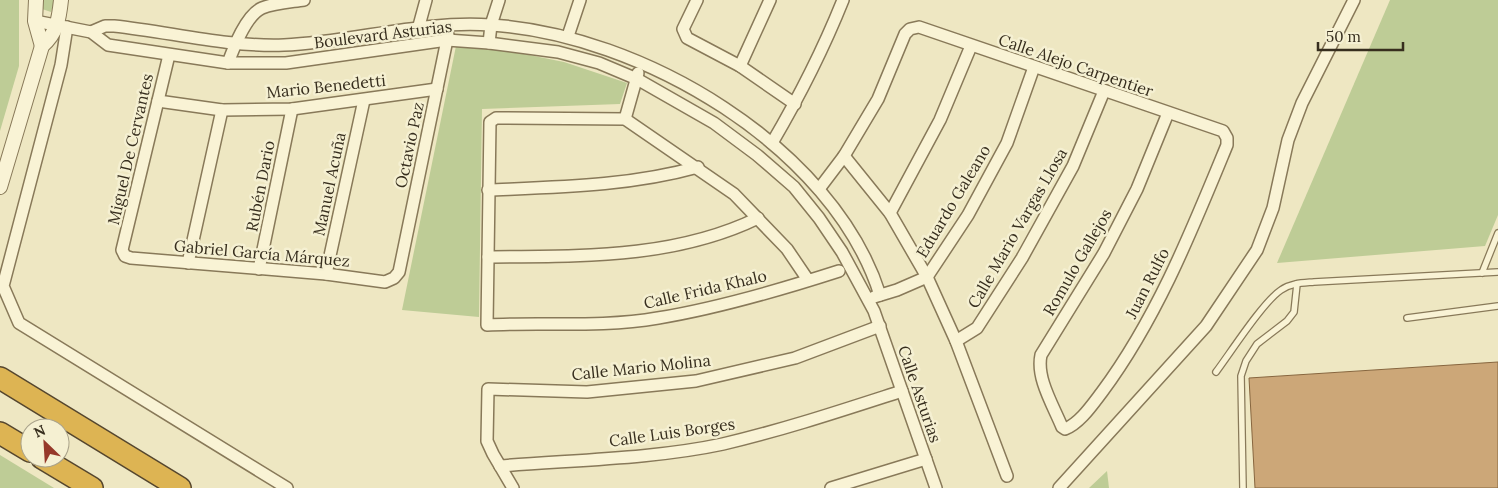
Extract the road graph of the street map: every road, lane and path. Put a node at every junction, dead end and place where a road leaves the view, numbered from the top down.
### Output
1 (36, 0) edge
2 (61, 0) edge
3 (304, 0) edge
4 (426, 0) edge
5 (499, 0) edge
6 (580, 0) edge
7 (696, 0) edge
8 (770, 0) edge
9 (842, 0) edge
10 (1354, 0) edge
11 (35, 21) junction
12 (450, 24) junction
13 (492, 24) junction
14 (62, 26) junction
15 (418, 27) junction
16 (91, 32) junction
17 (568, 36) junction
18 (447, 40) junction
19 (489, 43) junction
20 (235, 44) junction
21 (416, 45) junction
22 (42, 46) junction
23 (972, 46) junction
24 (169, 55) junction
25 (228, 63) junction
26 (641, 65) junction
27 (740, 66) junction
28 (1034, 67) junction
29 (637, 79) junction
30 (437, 89) junction
31 (1104, 91) junction
32 (364, 100) junction
33 (158, 101) junction
34 (795, 104) junction
35 (292, 109) junction
36 (222, 110) junction
37 (1168, 113) junction
38 (625, 119) junction
39 (1223, 131) joint
40 (772, 143) junction
41 (844, 156) junction
42 (698, 167) junction
43 (0, 187) edge
44 (819, 189) junction
45 (488, 190) junction
46 (890, 213) junction
47 (758, 218) junction
48 (1498, 233) edge
49 (122, 250) joint
50 (488, 257) junction
51 (188, 263) junction
52 (259, 269) junction
53 (839, 271) dead end
54 (399, 272) joint
55 (1498, 272) edge
56 (1482, 273) junction
57 (326, 274) junction
58 (927, 277) junction
59 (808, 280) junction
60 (1297, 284) junction
61 (880, 295) junction
62 (866, 299) junction
63 (1498, 306) edge
64 (874, 311) junction
65 (1407, 318) dead end
66 (880, 326) junction
67 (956, 341) junction
68 (1216, 372) dead end
69 (0, 378) edge
70 (902, 391) junction
71 (1062, 427) joint
72 (0, 433) edge
73 (20, 445) edge
74 (926, 459) junction
75 (500, 466) junction
76 (59, 468) edge
77 (1007, 476) dead end
78 (92, 488) edge
79 (180, 488) edge
80 (287, 488) edge
81 (513, 488) edge
82 (831, 488) edge
83 (936, 488) edge
84 (1059, 488) edge
85 (1243, 488) edge

1 - 11 street
2 - 14 street
3 - 20 street
4 - 15 street
5 - 13 street
6 - 17 street
7 - 27 street
8 - 27 street
9 - 34 street
10 - 84 street
11 - 14 street, Boulevard Asturias
11 - 22 street
12 - 13 street, Boulevard Asturias
12 - 15 street, Boulevard Asturias
12 - 18 street, Octavio Paz
13 - 17 street, Boulevard Asturias
13 - 19 street
14 - 16 street, Boulevard Asturias
14 - 22 street
14 - 80 street
15 - 20 street, Boulevard Asturias
15 - 21 street
16 - 20 street, Boulevard Asturias
16 - 24 street, Boulevard Asturias
17 - 26 street, Boulevard Asturias
18 - 19 street, Boulevard Asturias
18 - 21 street, Boulevard Asturias
18 - 30 street, Octavio Paz
19 - 29 street, Boulevard Asturias
20 - 25 street
21 - 25 street, Boulevard Asturias
22 - 43 street
23 - 28 street, Calle Alejo Carpentier
23 - 41 street, Calle Alejo Carpentier
23 - 46 street
24 - 25 street, Boulevard Asturias
24 - 33 street, Miguel De Cervantes
26 - 29 street
26 - 40 street, Boulevard Asturias
27 - 34 street
28 - 31 street, Calle Alejo Carpentier
28 - 58 street, Eduardo Galeano
29 - 38 street
29 - 62 street, Boulevard Asturias
30 - 32 street, Mario Benedetti
30 - 54 street, Octavio Paz
31 - 37 street, Calle Alejo Carpentier
31 - 67 street, Calle Mario Vargas Llosa
32 - 35 street, Mario Benedetti
32 - 57 street, Manuel Acuña
33 - 36 street, Mario Benedetti
33 - 49 street, Miguel De Cervantes
34 - 40 street
35 - 36 street, Mario Benedetti
35 - 52 street, Rubén Dario
36 - 51 street
37 - 39 street, Calle Alejo Carpentier
37 - 71 street, Romulo Gallejos
38 - 42 street
38 - 45 street
39 - 71 street, Juan Rulfo
40 - 44 street, Boulevard Asturias
41 - 44 street
41 - 46 street
42 - 45 street
42 - 47 street
44 - 61 street, Boulevard Asturias
45 - 50 street
46 - 58 street
47 - 50 street
47 - 59 street
48 - 56 lane
49 - 51 street, Gabriel García Márquez
50 - 59 street, Calle Frida Khalo
51 - 52 street, Gabriel García Márquez
52 - 57 street, Gabriel García Márquez
53 - 59 street, Calle Frida Khalo
54 - 57 street, Gabriel García Márquez
55 - 56 lane
56 - 60 lane
58 - 61 street, Eduardo Galeano
58 - 67 street
60 - 68 lane
60 - 85 lane
61 - 62 street
61 - 64 street
62 - 64 street, Calle Asturias
63 - 65 lane
64 - 66 street, Calle Asturias
66 - 70 street, Calle Asturias
66 - 75 street, Calle Mario Molina
67 - 77 street
69 - 79 highway
70 - 74 street, Calle Asturias
70 - 75 street, Calle Luis Borges
72 - 73 highway
74 - 82 street
74 - 83 street, Calle Asturias
75 - 81 street
76 - 78 highway

